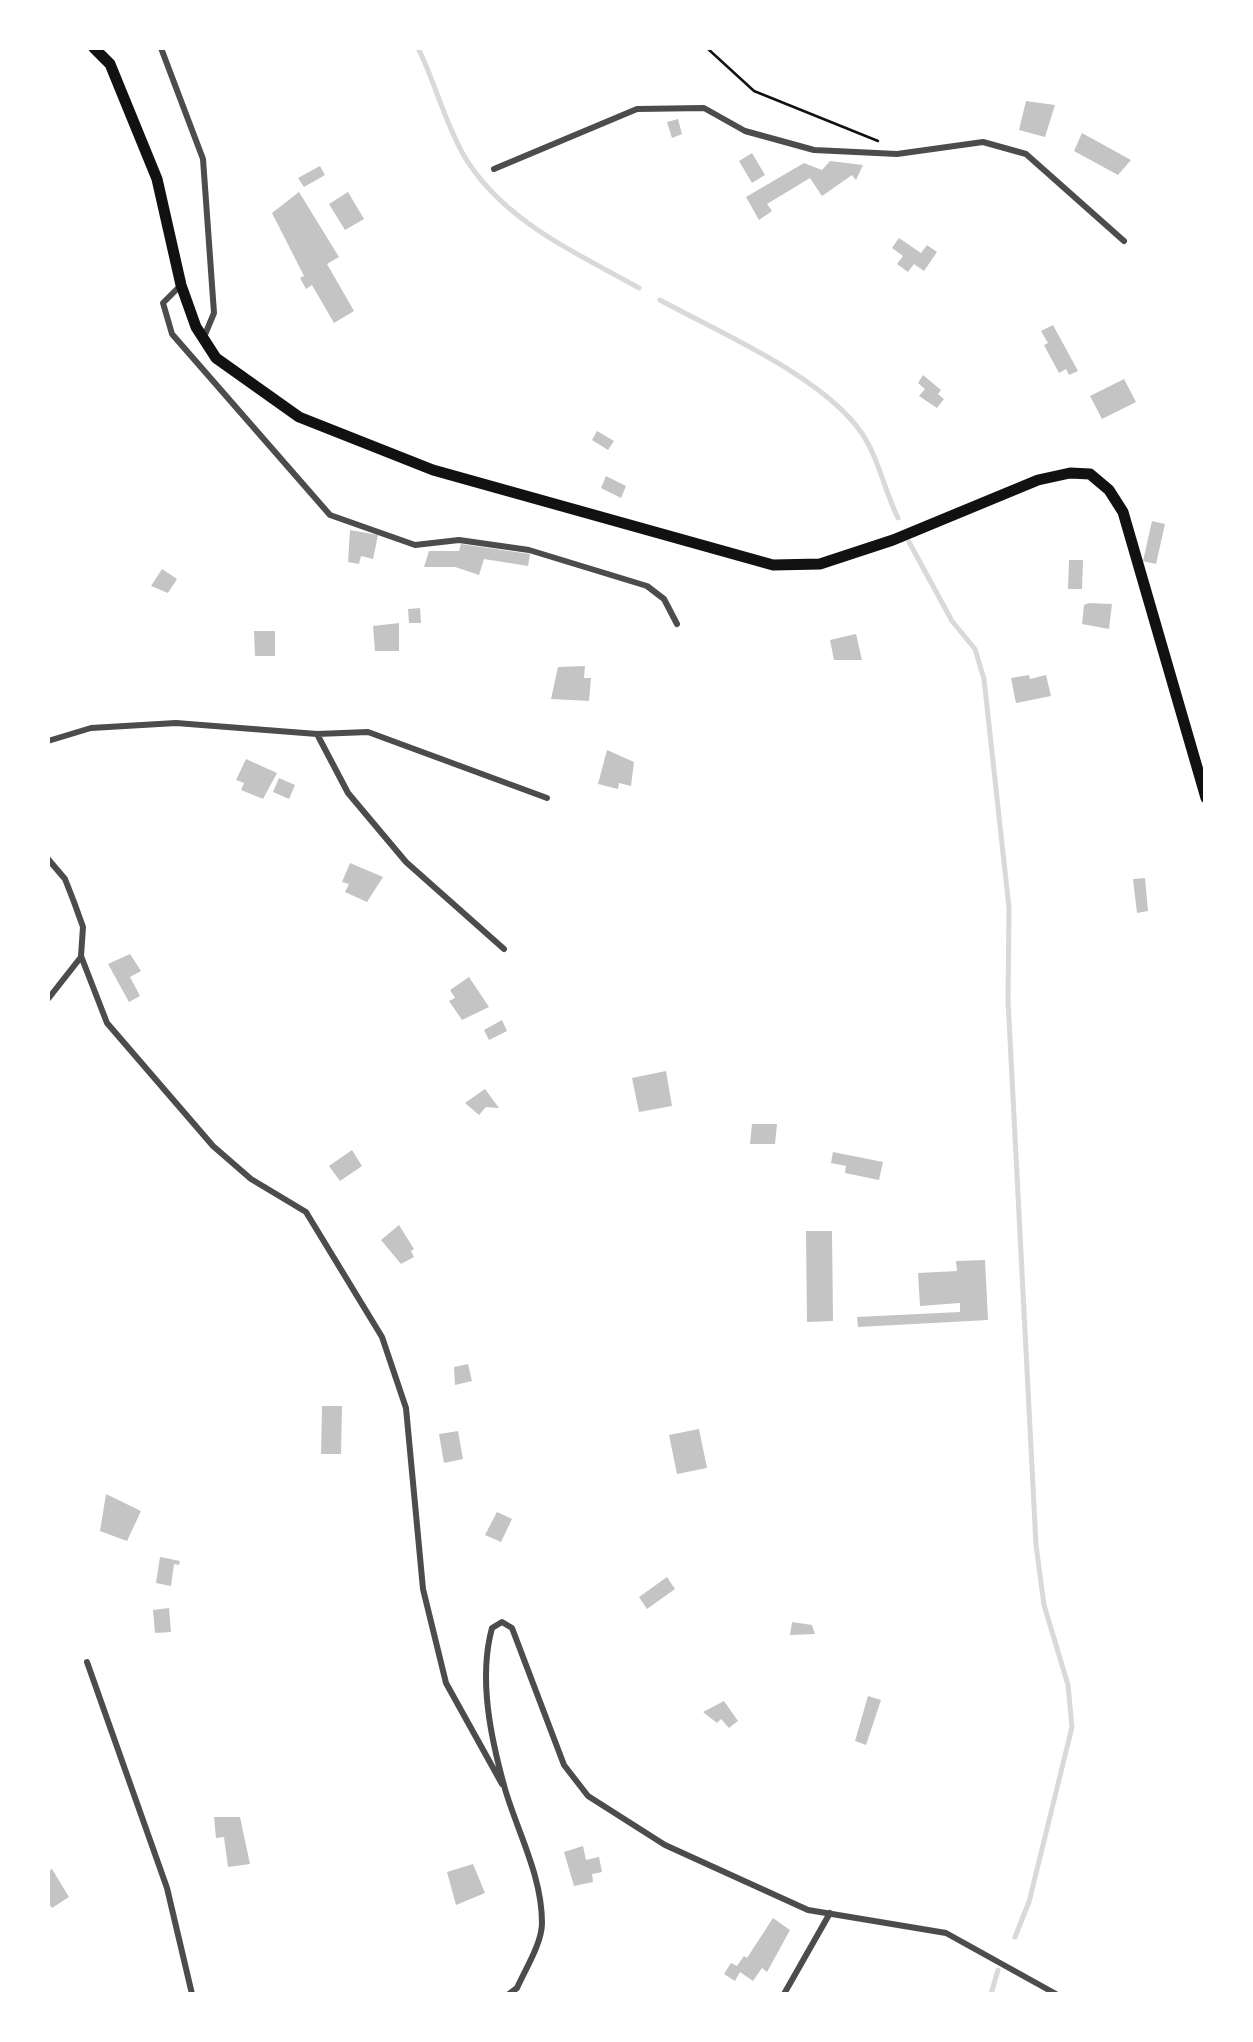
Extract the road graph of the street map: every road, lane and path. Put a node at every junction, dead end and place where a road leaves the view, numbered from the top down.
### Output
1 (94, 48) edge
2 (104, 48) edge
3 (161, 48) edge
4 (707, 48) edge
5 (110, 64) junction
6 (907, 152) junction
7 (494, 168) dead end
8 (1124, 241) dead end
9 (181, 285) junction
10 (204, 338) junction
11 (677, 624) dead end
12 (317, 734) junction
13 (48, 740) edge
14 (547, 798) dead end
15 (1206, 798) edge
16 (48, 860) edge
17 (504, 949) dead end
18 (82, 956) junction
19 (48, 999) edge
20 (88, 1662) dead end
21 (506, 1790) junction
22 (830, 1914) junction
23 (192, 1994) edge
24 (510, 1994) edge
25 (784, 1994) edge
26 (1056, 1994) edge

1 - 5 main road
2 - 5 street
3 - 10 street
4 - 6 path
5 - 9 main road
6 - 7 street
6 - 8 street
9 - 10 main road
9 - 11 street
10 - 15 main road
12 - 13 street
12 - 14 street
12 - 17 street
16 - 18 street
18 - 19 street
18 - 21 street
20 - 23 street
21 - 22 street
21 - 24 street
22 - 25 street
22 - 26 street

